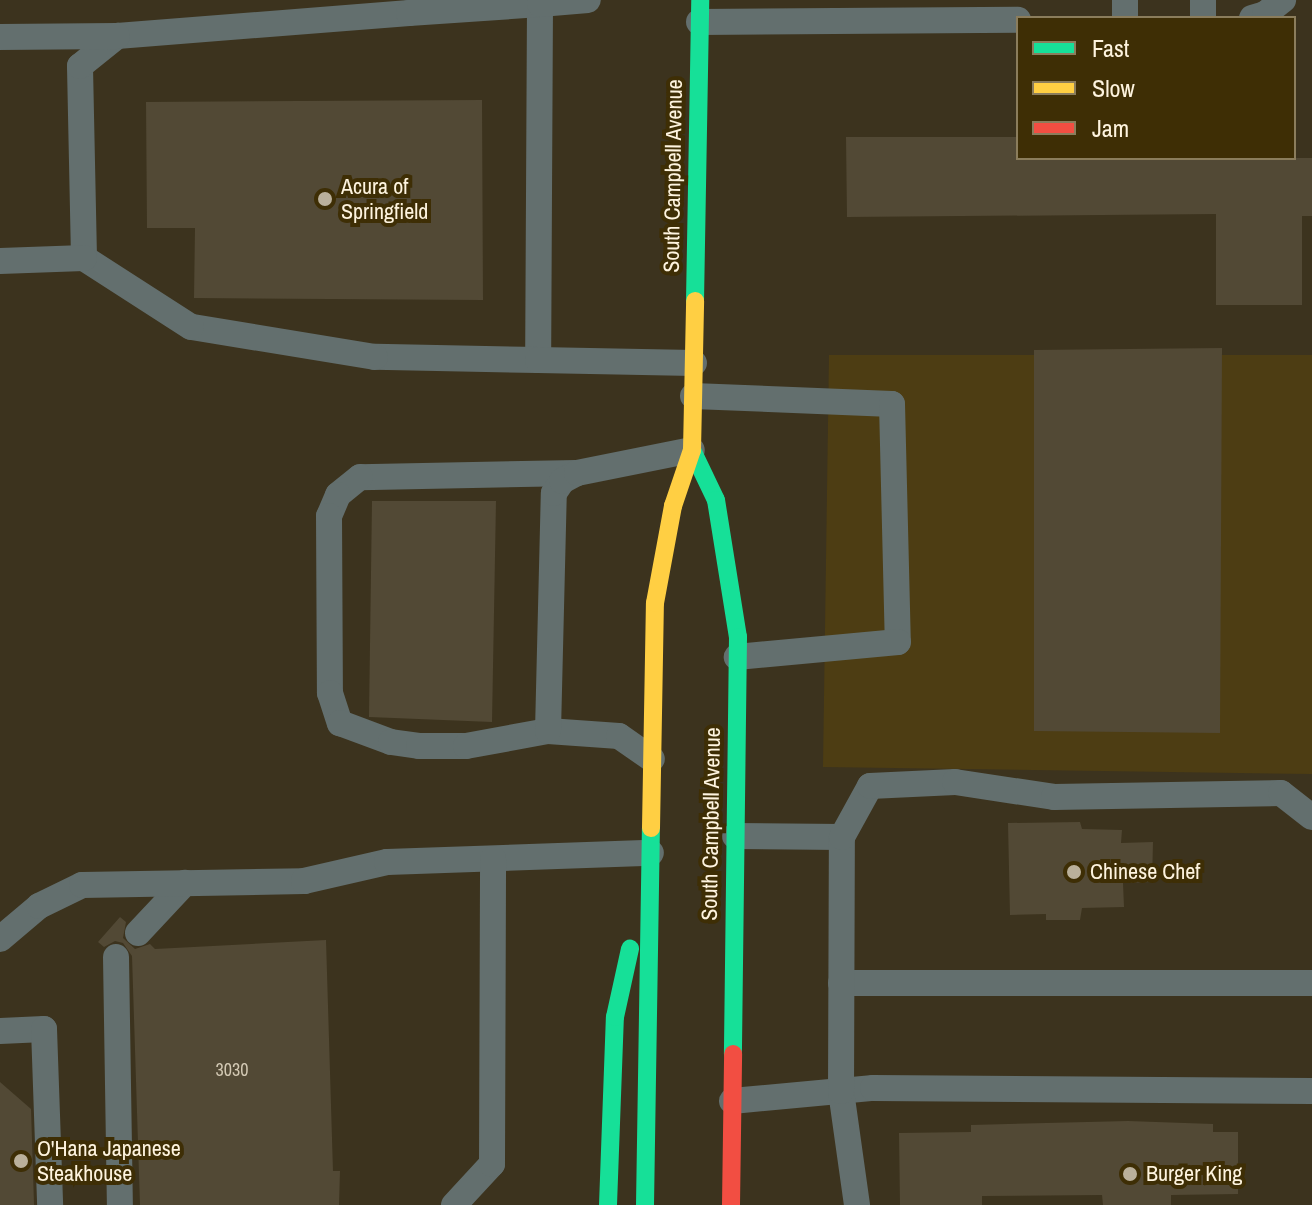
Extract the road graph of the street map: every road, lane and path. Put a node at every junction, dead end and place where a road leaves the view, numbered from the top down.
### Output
1 (588, 0) edge
2 (1283, 0) edge
3 (540, 2) edge
4 (354, 9) edge
5 (913, 10) edge
6 (700, 11) edge
7 (1258, 16) edge
8 (1016, 19) edge
9 (117, 36) junction
10 (0, 37) edge
11 (84, 258) junction
12 (0, 261) edge
13 (538, 360) junction
14 (694, 363) junction
15 (693, 396) junction
16 (692, 450) junction
17 (577, 473) junction
18 (737, 657) junction
19 (548, 731) junction
20 (652, 759) junction
21 (1312, 817) edge
22 (735, 836) junction
23 (842, 837) junction
24 (493, 859) junction
25 (651, 865) junction
26 (185, 883) junction
27 (138, 933) dead end
28 (0, 939) edge
29 (116, 957) dead end
30 (841, 983) junction
31 (1312, 983) edge
32 (0, 1031) edge
33 (841, 1091) junction
34 (1312, 1091) edge
35 (732, 1101) junction
36 (50, 1205) edge
37 (120, 1205) edge
38 (454, 1205) edge
39 (608, 1205) edge
40 (645, 1205) edge
41 (731, 1205) edge
42 (857, 1205) edge

1 - 3 lane
2 - 7 lane
3 - 4 lane
3 - 13 lane
4 - 9 lane
5 - 6 lane
5 - 8 lane
6 - 14 main road, South Campbell Avenue
9 - 10 lane
9 - 11 lane
11 - 12 lane
11 - 13 lane
13 - 14 lane
14 - 15 main road, South Campbell Avenue
15 - 16 main road, South Campbell Avenue
15 - 18 lane
16 - 17 lane
16 - 18 main road, South Campbell Avenue
16 - 20 main road, South Campbell Avenue
17 - 19 lane
17 - 19 lane
18 - 22 main road, South Campbell Avenue
19 - 20 lane
20 - 25 main road, South Campbell Avenue
21 - 23 lane
22 - 23 lane
22 - 35 main road, South Campbell Avenue
23 - 30 lane
24 - 25 lane
24 - 26 lane
24 - 38 lane
25 - 39 main road
25 - 40 main road, South Campbell Avenue
26 - 27 lane
26 - 28 lane
29 - 37 lane
30 - 31 lane
30 - 33 lane
32 - 36 lane
33 - 34 lane
33 - 35 lane
33 - 42 lane
35 - 41 main road, South Campbell Avenue

